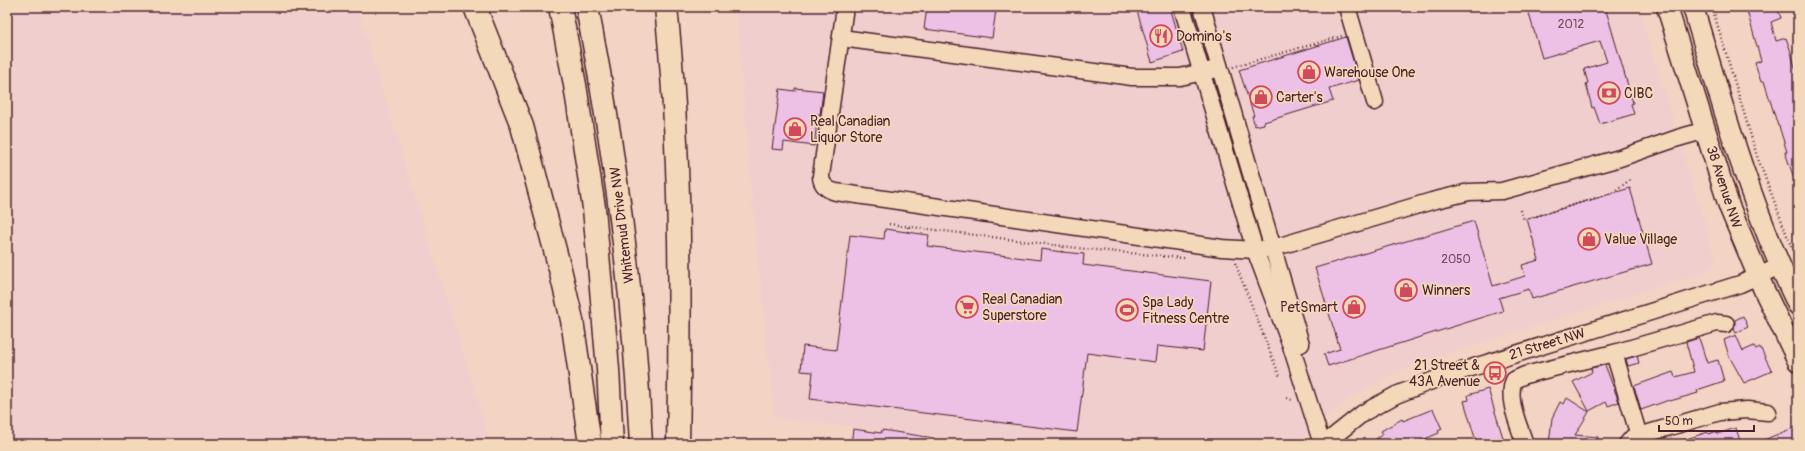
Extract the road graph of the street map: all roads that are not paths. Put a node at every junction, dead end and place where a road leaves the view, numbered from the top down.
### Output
1 (476, 7) edge
2 (560, 7) edge
3 (587, 7) edge
4 (666, 7) edge
5 (845, 7) edge
6 (1182, 7) edge
7 (1202, 7) edge
8 (1347, 7) edge
9 (1667, 7) edge
10 (1693, 7) edge
11 (841, 38) junction
12 (1224, 68) junction
13 (1202, 73) junction
14 (1375, 102) dead end
15 (1706, 130) junction
16 (1272, 248) junction
17 (1255, 250) junction
18 (1789, 264) edge
19 (1758, 276) junction
20 (1798, 305) edge
21 (1726, 324) dead end
22 (1614, 354) junction
23 (1798, 361) edge
24 (1768, 412) dead end
25 (1633, 440) edge
26 (1325, 442) edge
27 (590, 444) edge
28 (612, 444) edge
29 (641, 444) edge
30 (678, 444) edge
31 (1525, 444) edge

1 - 27 highway
2 - 28 highway, Whitemud Drive NW
3 - 29 highway, Whitemud Drive NW
4 - 30 highway
5 - 11 street
6 - 13 street
7 - 12 street
8 - 14 street
9 - 15 main road, 38 Avenue NW
10 - 18 main road, 38 Avenue NW
11 - 13 street
11 - 17 street
12 - 13 street
12 - 16 street
13 - 17 street
15 - 16 street
15 - 19 main road, 38 Avenue NW
16 - 17 street
16 - 26 street
17 - 26 street
18 - 19 street, 21 Street NW
18 - 20 main road, 38 Avenue NW
19 - 23 main road, 38 Avenue NW
19 - 26 street, 21 Street NW
21 - 22 street
22 - 25 street
22 - 31 street
24 - 25 street

